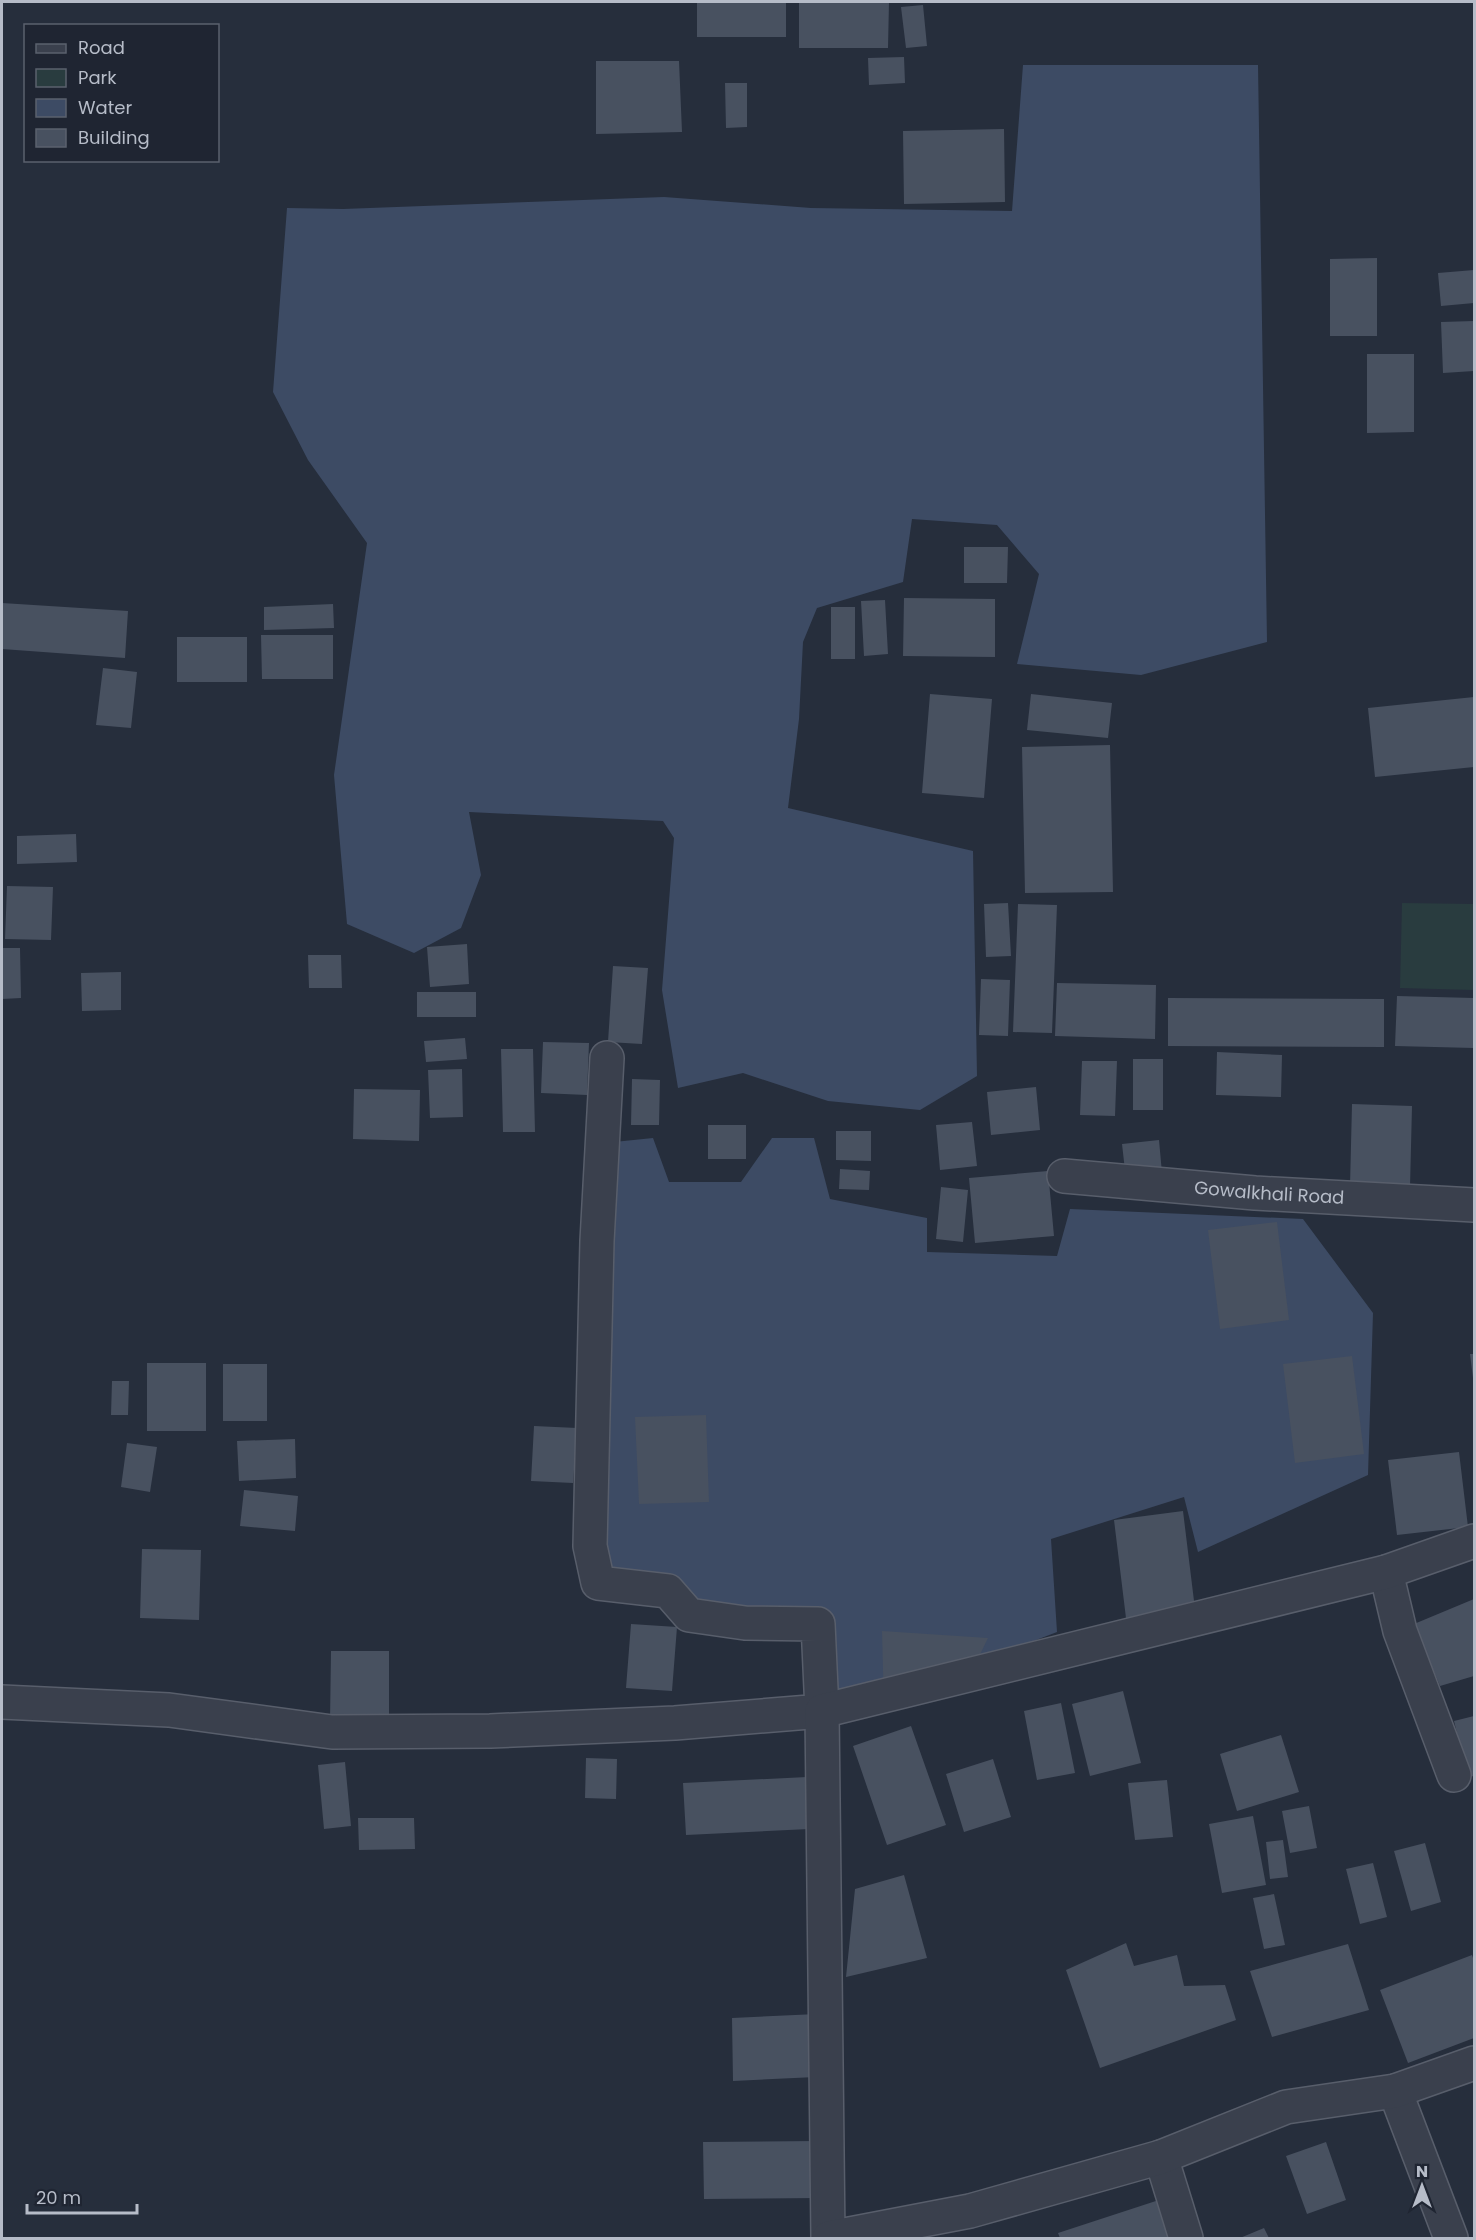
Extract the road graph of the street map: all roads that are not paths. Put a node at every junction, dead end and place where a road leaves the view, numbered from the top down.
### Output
1 (607, 1058) dead end
2 (1064, 1176) dead end
3 (1474, 1205) edge
4 (1474, 1541) edge
5 (1386, 1572) junction
6 (2, 1702) edge
7 (822, 1711) junction
8 (1454, 1775) dead end
9 (1474, 2062) edge
10 (1395, 2091) junction
11 (1161, 2157) junction
12 (829, 2238) edge
13 (1186, 2238) edge
14 (1452, 2238) edge

1 - 7 street
2 - 3 street, Gowalkhali Road
4 - 5 street
5 - 7 street
5 - 8 street
6 - 7 street
7 - 12 street
9 - 10 street
10 - 11 street
10 - 14 street
11 - 12 street
11 - 13 street

